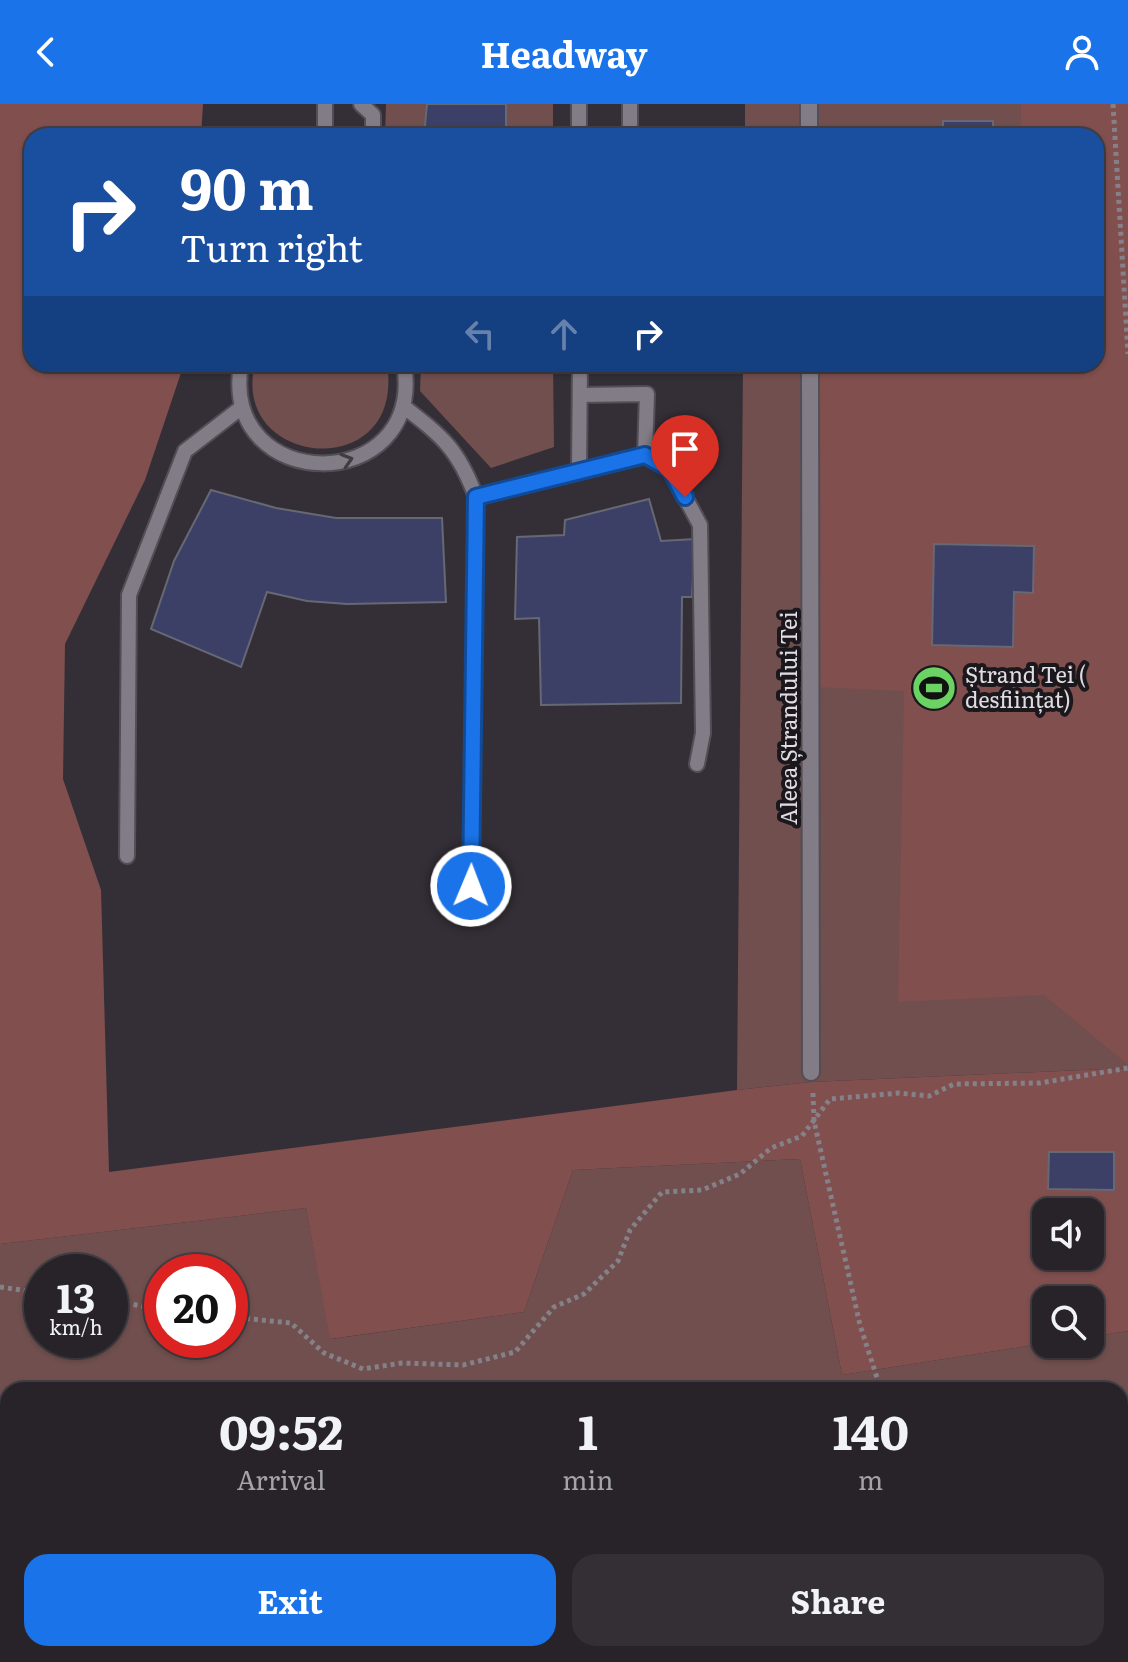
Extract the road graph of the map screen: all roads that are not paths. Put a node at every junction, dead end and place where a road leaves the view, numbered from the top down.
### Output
1 (325, 104) edge
2 (361, 104) edge
3 (579, 104) edge
4 (630, 104) edge
5 (809, 104) edge
6 (325, 128) edge
7 (373, 128) edge
8 (579, 128) edge
9 (630, 128) edge
10 (809, 128) edge
11 (240, 372) edge
12 (405, 372) edge
13 (580, 372) edge
14 (810, 372) edge
15 (580, 395) junction
16 (403, 406) junction
17 (242, 407) junction
18 (645, 455) junction
19 (579, 471) junction
20 (476, 497) junction
21 (697, 764) dead end
22 (127, 856) dead end
23 (471, 886) dead end
24 (811, 1072) road end

1 - 6 lane
2 - 7 lane
3 - 8 lane
4 - 9 lane
5 - 10 street
11 - 17 lane
12 - 16 lane
13 - 15 lane
14 - 24 street, Aleea Ștrandului Tei
15 - 18 lane
15 - 19 lane
17 -> 16 lane
16 - 20 lane
17 - 22 lane
18 - 19 lane
18 - 21 lane
19 - 20 lane
20 - 23 lane

